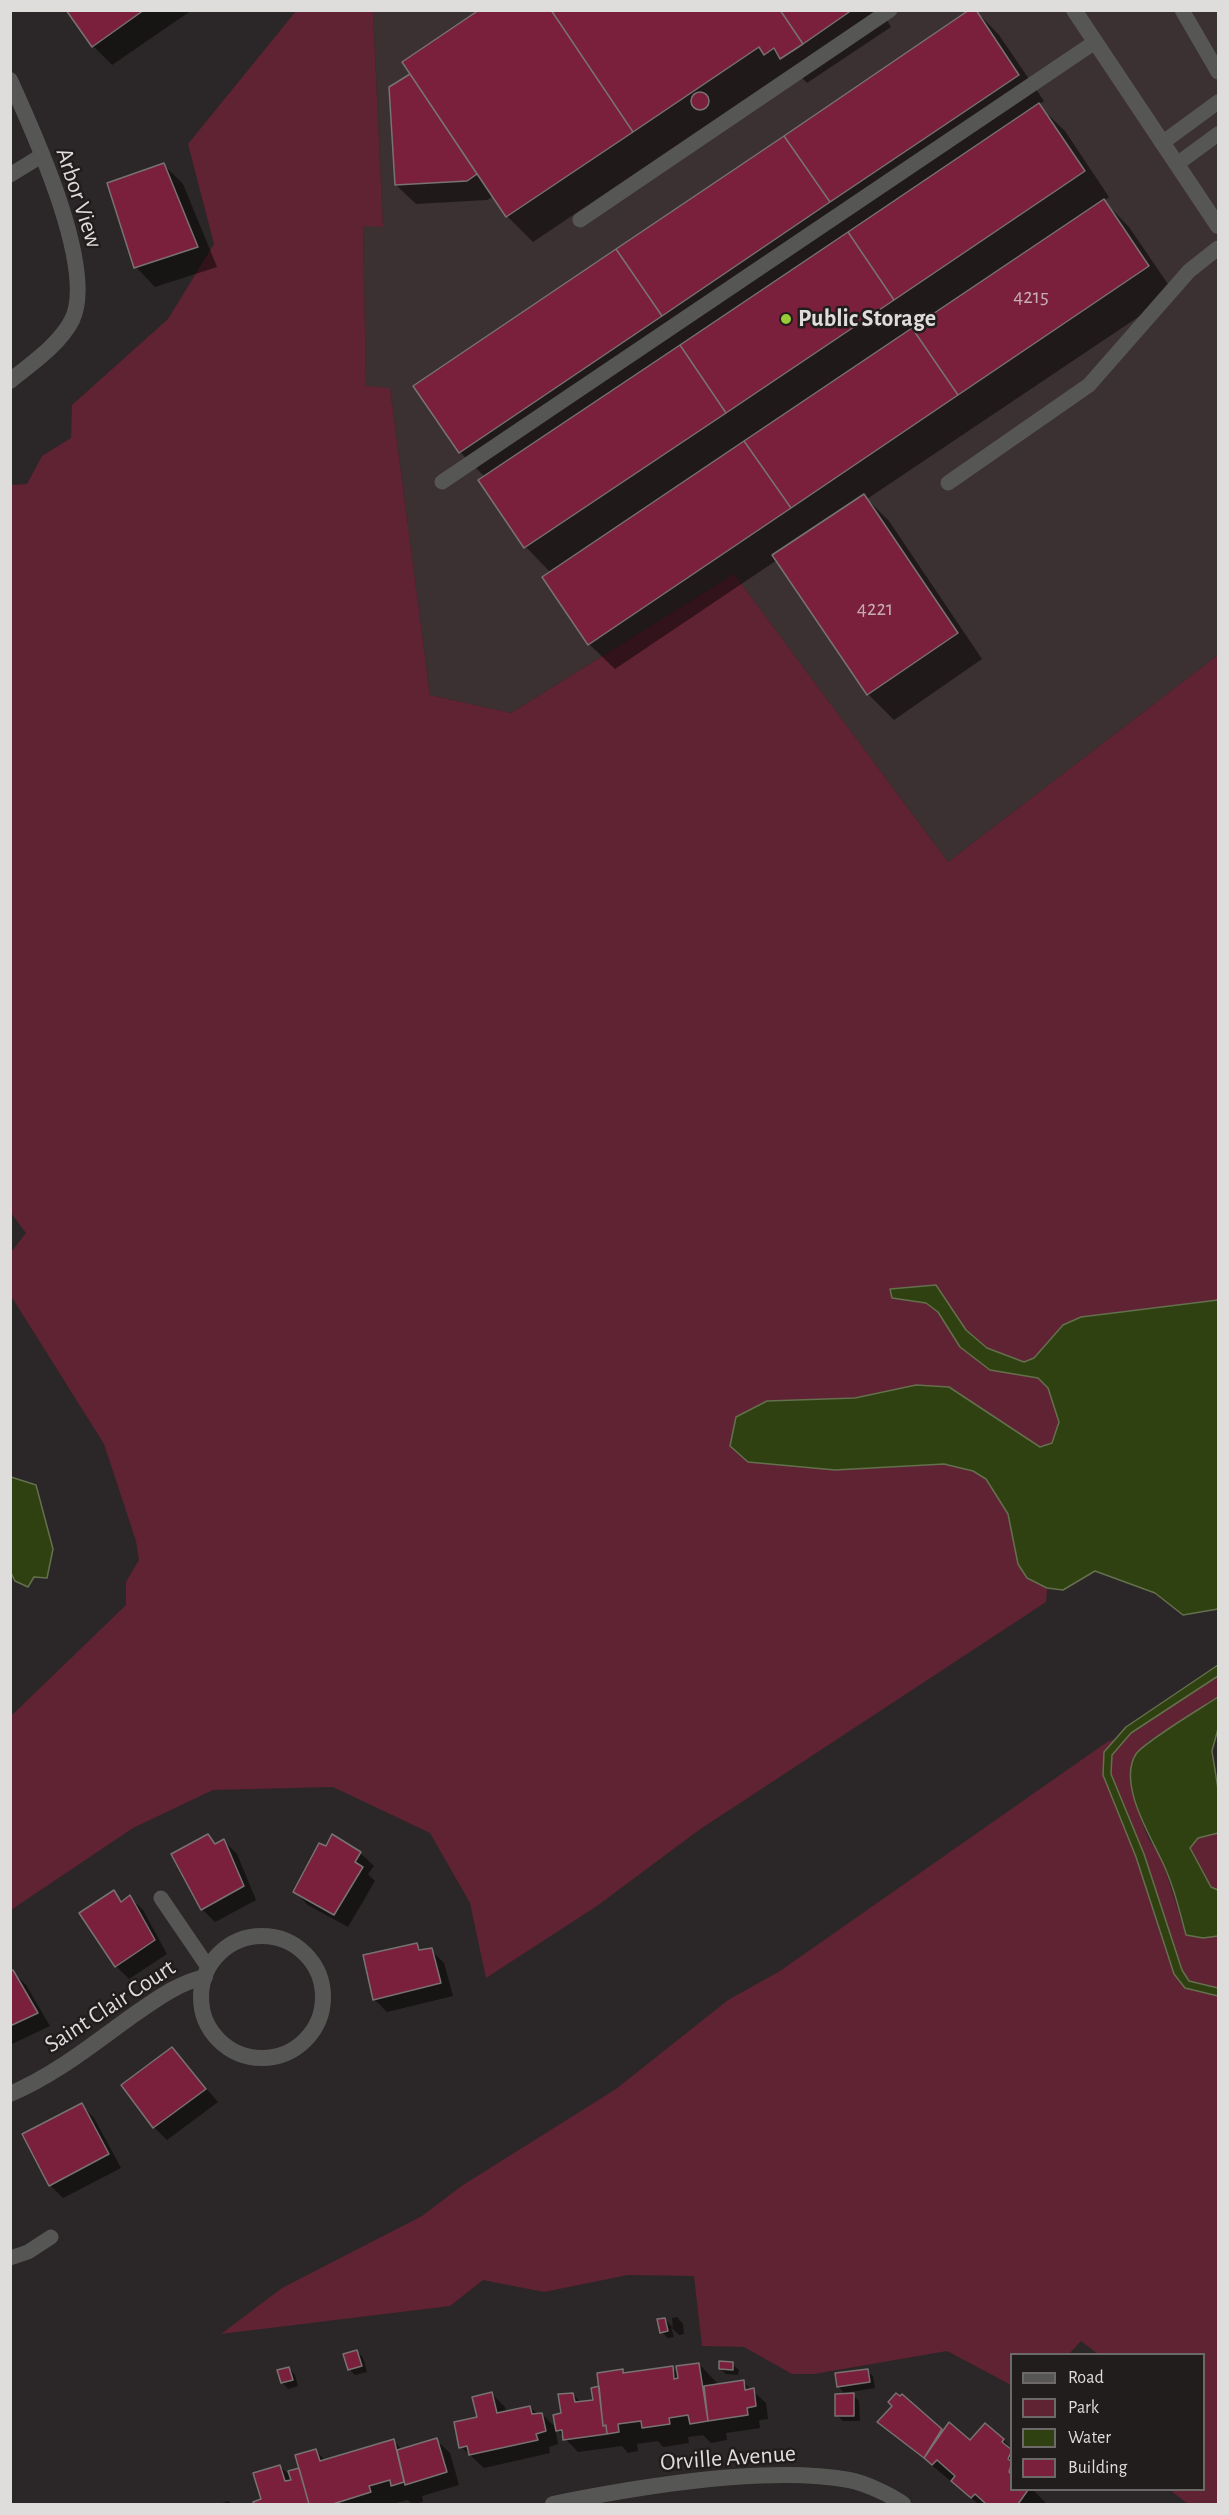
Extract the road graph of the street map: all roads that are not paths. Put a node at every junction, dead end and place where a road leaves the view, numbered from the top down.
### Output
1 (890, 10) edge
2 (1074, 10) edge
3 (1182, 10) edge
4 (1095, 42) junction
5 (1218, 72) edge
6 (10, 80) edge
7 (1218, 102) edge
8 (1218, 134) edge
9 (1162, 142) junction
10 (41, 156) junction
11 (1177, 164) junction
12 (10, 175) edge
13 (580, 220) dead end
14 (1218, 226) edge
15 (1218, 248) edge
16 (10, 381) edge
17 (442, 482) dead end
18 (948, 483) dead end
19 (161, 1898) dead end
20 (206, 1972) junction
21 (10, 2094) edge
22 (51, 2237) dead end
23 (10, 2258) edge
24 (553, 2505) edge
25 (903, 2505) edge

1 - 13 lane
2 - 4 street
3 - 5 lane
4 - 9 street
4 - 17 lane
6 - 10 street, Arbor View
7 - 9 lane
8 - 11 lane
9 - 11 street
10 - 12 lane
10 - 16 street, Arbor View
11 - 14 street
15 - 18 lane
19 - 20 lane
20 - 20 street, Saint Clair Court
20 - 21 street, Saint Clair Court
22 - 23 lane
24 - 25 street, Orville Avenue

